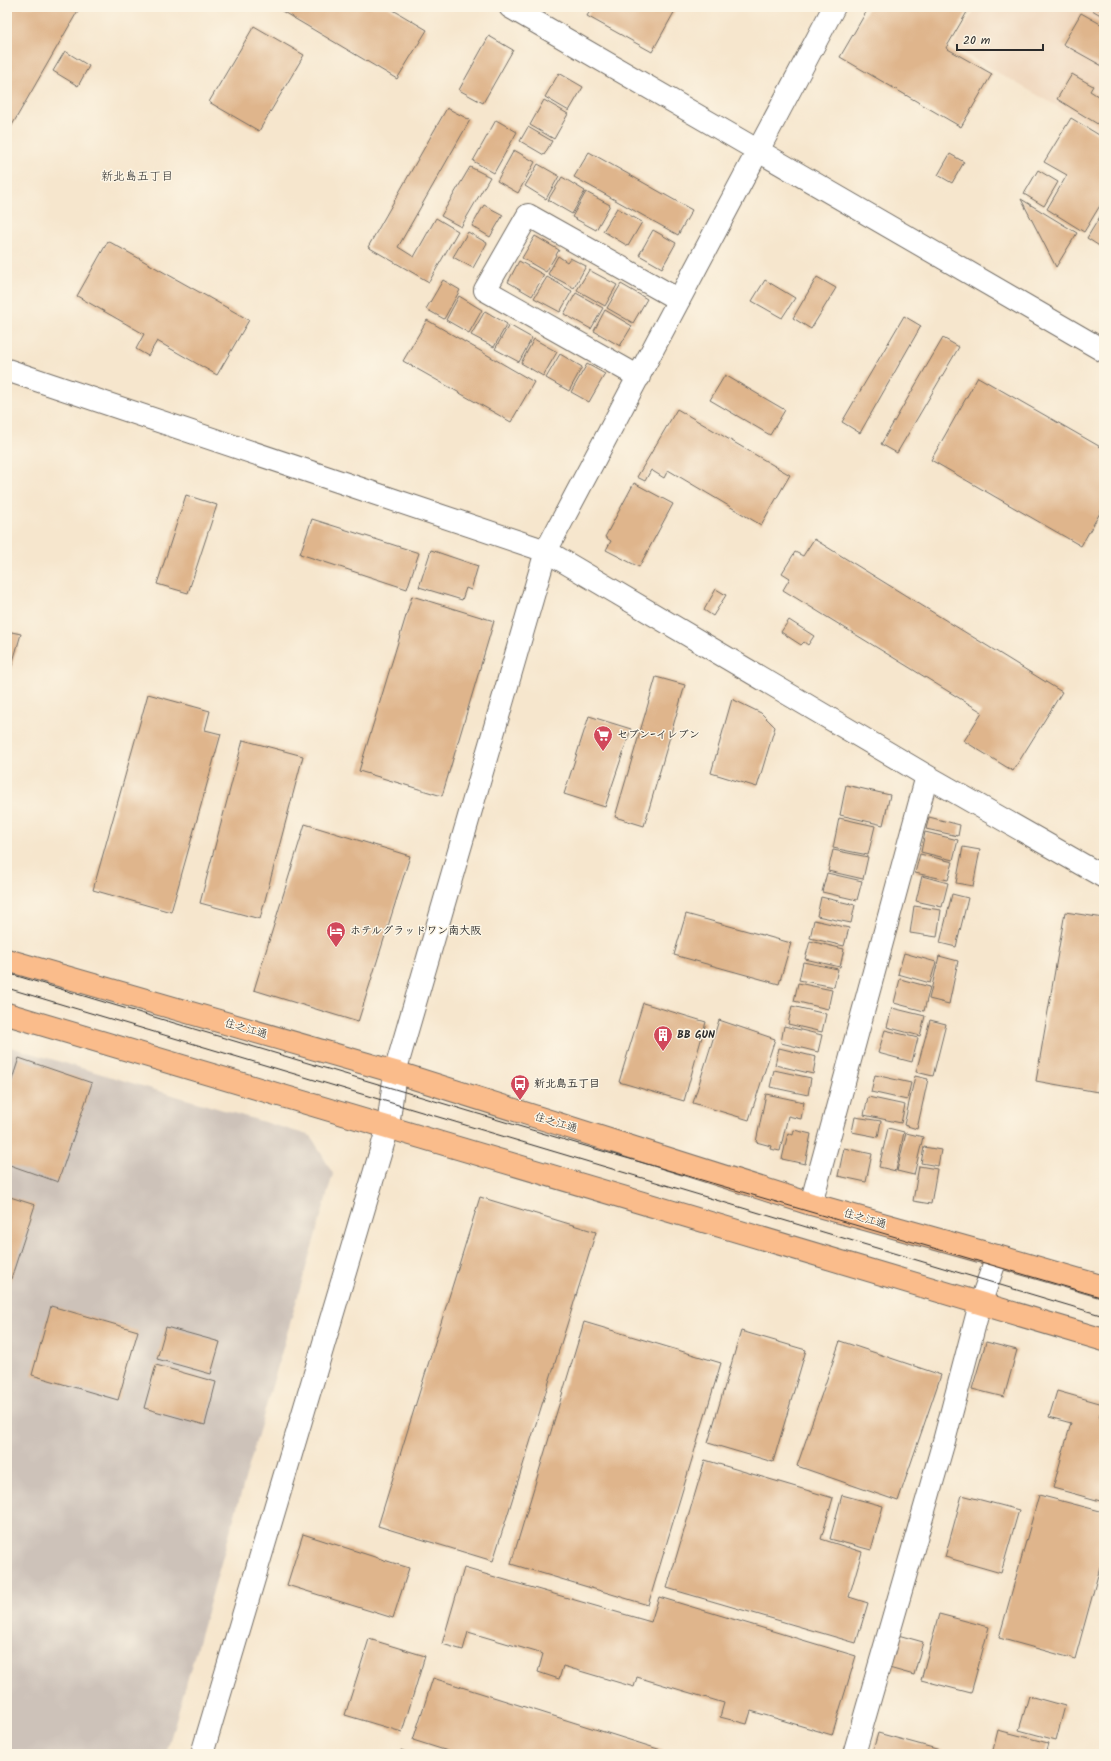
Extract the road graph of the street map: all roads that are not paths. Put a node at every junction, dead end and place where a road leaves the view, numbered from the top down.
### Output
1 (510, 7) edge
2 (834, 7) edge
3 (759, 150) junction
4 (679, 300) junction
5 (1104, 351) edge
6 (7, 370) edge
7 (639, 377) junction
8 (546, 551) junction
9 (927, 776) junction
10 (1104, 877) edge
11 (7, 960) edge
12 (7, 1014) edge
13 (395, 1072) junction
14 (388, 1127) junction
15 (811, 1204) junction
16 (997, 1256) junction
17 (1104, 1287) edge
18 (980, 1304) junction
19 (1104, 1340) edge
20 (202, 1754) edge
21 (854, 1754) edge

1 - 3 street
2 - 3 street
3 - 4 street
3 - 5 street
4 - 7 street
4 - 7 street
6 - 8 street
7 - 8 street
8 - 9 street
8 - 13 street
9 - 10 street
9 - 15 street
11 - 13 main road, 住之江通
12 - 14 main road
13 - 14 street
13 - 15 main road, 住之江通
14 - 18 main road
14 - 20 street
15 - 16 main road, 住之江通
16 - 17 main road, 住之江通
16 - 18 street
18 - 19 main road
18 - 21 street

